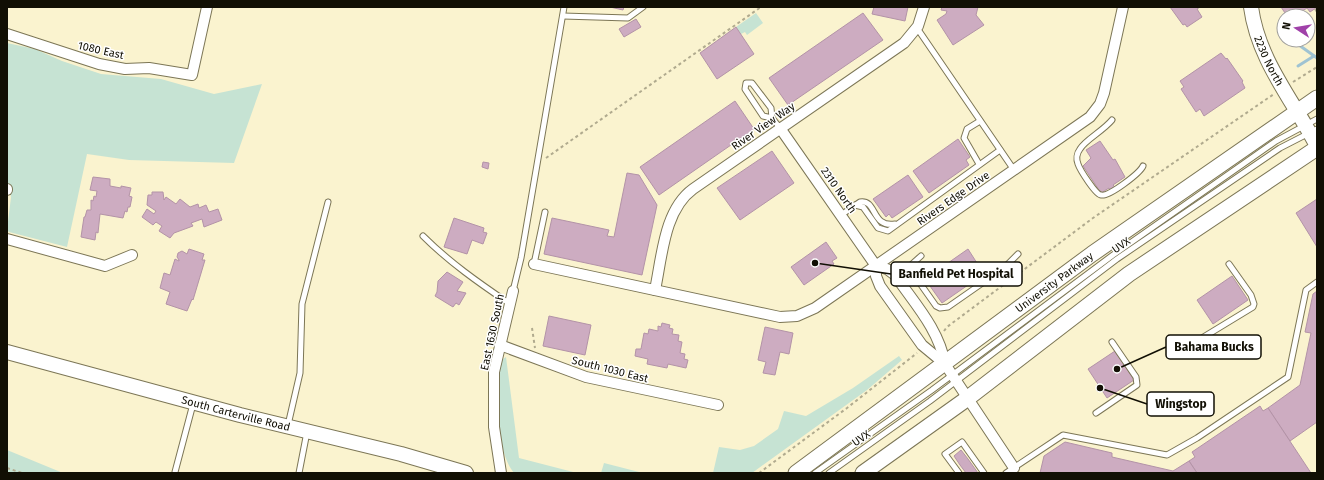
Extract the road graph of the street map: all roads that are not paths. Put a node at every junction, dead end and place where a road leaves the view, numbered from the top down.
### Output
1 (207, 7) edge
2 (564, 7) edge
3 (643, 7) edge
4 (924, 7) edge
5 (1123, 7) edge
6 (1251, 7) edge
7 (563, 16) junction
8 (917, 28) junction
9 (7, 34) edge
10 (1317, 98) edge
11 (1297, 111) junction
12 (772, 118) junction
13 (1112, 120) dead end
14 (980, 121) junction
15 (1312, 127) edge
16 (780, 128) junction
17 (1317, 147) edge
18 (1000, 150) junction
19 (979, 164) junction
20 (1144, 166) dead end
21 (1014, 170) junction
22 (328, 202) dead end
23 (545, 212) dead end
24 (841, 215) junction
25 (422, 236) dead end
26 (7, 239) edge
27 (1018, 254) dead end
28 (132, 255) dead end
29 (921, 256) dead end
30 (534, 264) joint
31 (1229, 264) dead end
32 (876, 266) junction
33 (1317, 282) edge
34 (655, 290) junction
35 (513, 291) joint
36 (510, 304) junction
37 (1202, 338) dead end
38 (1112, 342) dead end
39 (500, 345) junction
40 (7, 352) edge
41 (951, 373) junction
42 (968, 398) junction
43 (194, 403) junction
44 (718, 406) dead end
45 (1096, 413) dead end
46 (287, 426) junction
47 (307, 431) junction
48 (958, 469) edge
49 (1012, 471) edge
50 (175, 472) edge
51 (299, 473) edge
52 (466, 473) edge
53 (501, 473) edge
54 (796, 473) edge
55 (815, 473) edge
56 (829, 473) edge
57 (863, 473) edge
58 (984, 473) edge

1 - 9 street, 1080 East
2 - 7 lane
3 - 7 lane
4 - 8 street, River View Way
5 - 21 street, Rivers Edge Drive
6 - 11 street, 2230 North
7 - 35 lane
8 - 14 lane
8 - 16 street, River View Way
10 - 11 main road, University Parkway
11 - 15 street, 2230 North
11 - 41 main road, University Parkway
12 - 12 lane
12 - 16 lane
13 - 20 lane
14 - 18 lane
14 - 19 lane
15 - 17 street, 2230 North
15 - 41 lane, UVX
15 - 41 lane
16 - 24 street, 2310 North
16 - 34 street, River View Way
17 - 42 main road
18 - 19 lane
18 - 21 lane
19 - 24 lane
21 - 32 street, Rivers Edge Drive
22 - 46 lane
23 - 30 lane
24 - 32 street, 2310 North
25 - 36 lane
26 - 28 street
27 - 29 lane
30 - 34 street, Rivers Edge Drive
31 - 37 lane
32 - 34 street, Rivers Edge Drive
32 - 41 street, 2310 North
32 - 41 street, 2310 North
33 - 49 lane
35 - 36 street, East 1630 South
36 - 39 street, East 1630 South
38 - 45 lane
39 - 44 street, South 1030 East
39 - 53 street, East 1630 South
40 - 43 street, South Carterville Road
41 - 42 street, 2310 North
41 - 54 main road, University Parkway
41 - 55 lane
41 - 56 lane, UVX
42 - 49 street, 2310 North
42 - 57 main road
43 - 46 street, South Carterville Road
43 - 50 lane
46 - 47 street, South Carterville Road
47 - 51 lane
47 - 52 street, South Carterville Road
48 - 58 lane

